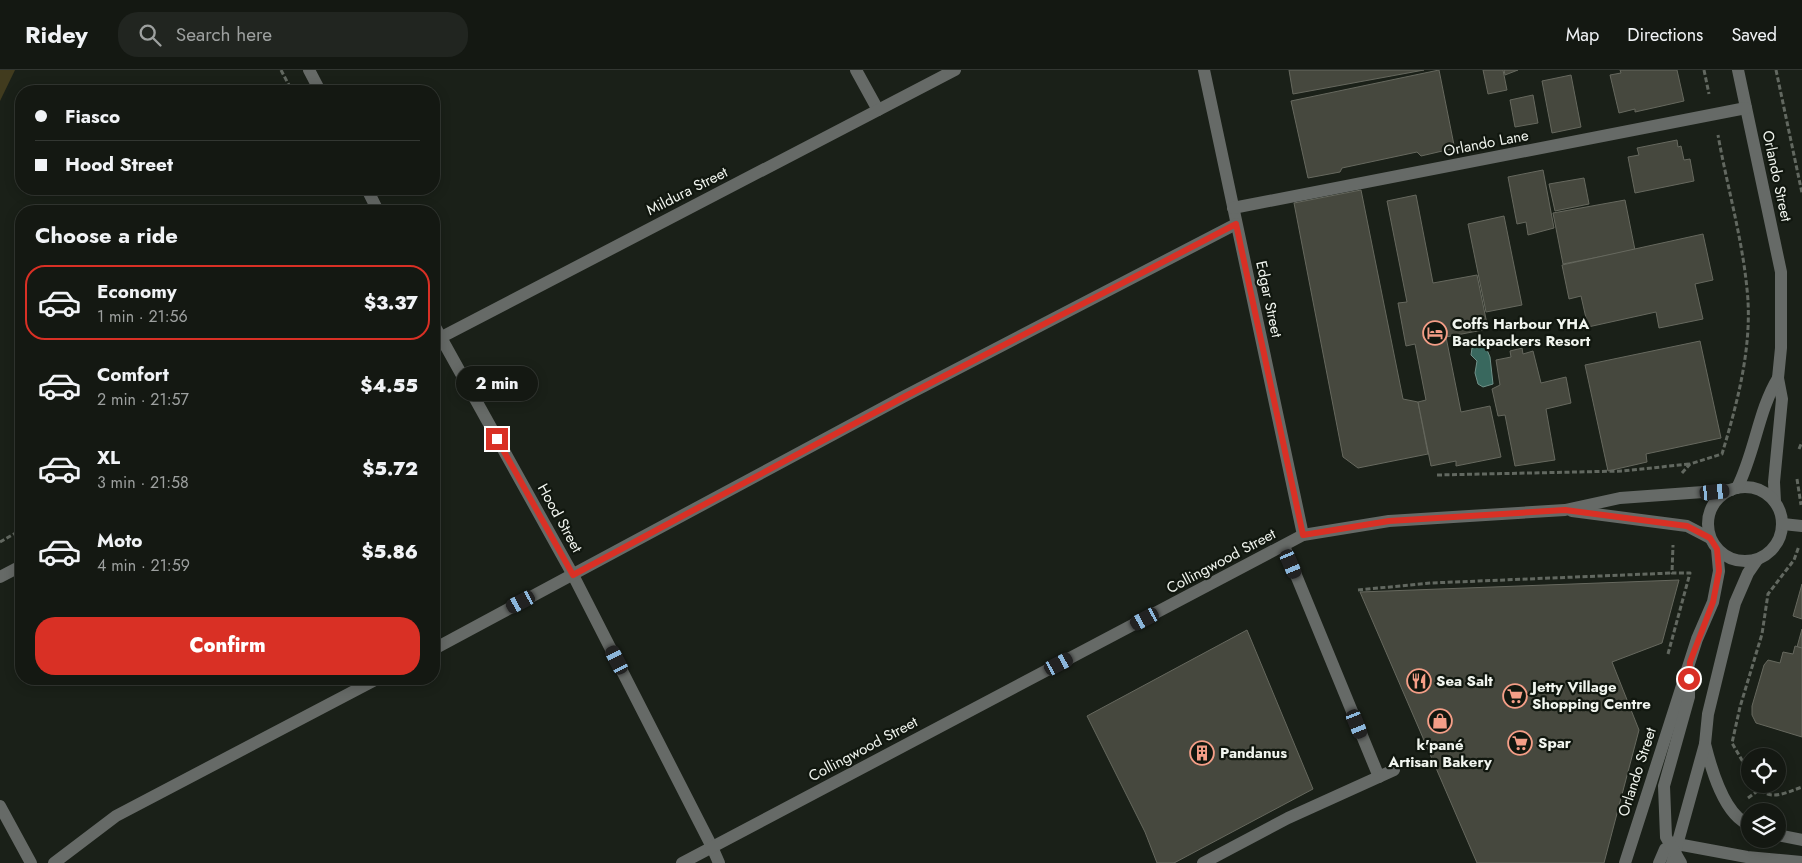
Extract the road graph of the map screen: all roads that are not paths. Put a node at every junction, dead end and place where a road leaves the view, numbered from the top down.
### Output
1 (309, 70) edge
2 (856, 70) edge
3 (955, 70) edge
4 (1204, 70) edge
5 (1738, 70) edge
6 (317, 85) edge
7 (1746, 108) junction
8 (878, 110) junction
9 (1233, 208) junction
10 (1236, 224) junction
11 (440, 337) edge
12 (440, 344) edge
13 (1778, 378) junction
14 (1734, 489) junction
15 (1775, 502) junction
16 (1565, 510) junction
17 (1783, 524) junction
18 (1801, 526) edge
19 (1303, 535) junction
20 (1713, 543) junction
21 (1284, 546) junction
22 (1757, 560) junction
23 (15, 569) edge
24 (573, 575) junction
25 (0, 578) edge
26 (440, 645) edge
27 (1690, 662) junction
28 (366, 685) edge
29 (1705, 744) junction
30 (1394, 770) dead end
31 (1378, 777) junction
32 (0, 806) edge
33 (1741, 821) edge
34 (1786, 837) edge
35 (1802, 840) edge
36 (712, 847) junction
37 (1674, 851) edge
38 (1802, 862) edge
39 (31, 863) edge
40 (54, 863) edge
41 (682, 863) edge
42 (719, 863) edge
43 (1203, 863) edge
44 (1625, 863) edge
45 (1659, 863) edge
46 (1681, 863) edge

1 - 6 street
2 - 8 street
3 - 8 street, Mildura Street
4 - 9 street, Edgar Street
5 - 7 street, Orlando Street
7 - 9 street, Orlando Lane
7 - 13 street, Orlando Street
8 - 11 street, Mildura Street
9 - 10 street, Edgar Street
10 - 19 street, Edgar Street
10 - 24 street
12 - 24 street, Hood Street
13 - 14 street, Orlando Street
13 - 15 street, Orlando Street
14 - 15 street
14 - 16 street, Collingwood Street
14 - 20 street
15 - 17 street
16 - 19 street, Collingwood Street
16 - 20 street, Collingwood Street
17 - 18 street
17 - 22 street
19 - 21 street, Collingwood Street
20 - 22 street
20 - 27 street, Orlando Street
21 - 31 street
21 - 36 street, Collingwood Street
22 - 29 street
23 - 25 street
24 - 26 street
24 - 36 street, Hood Street
27 - 37 street
27 - 44 street, Orlando Street
28 - 40 street
29 - 33 street
29 - 37 street
30 - 31 street
31 - 43 street
32 - 39 street
34 - 35 street
36 - 41 street, Collingwood Street
36 - 42 street, Hood Street
37 - 38 street
37 - 45 street
37 - 46 street

